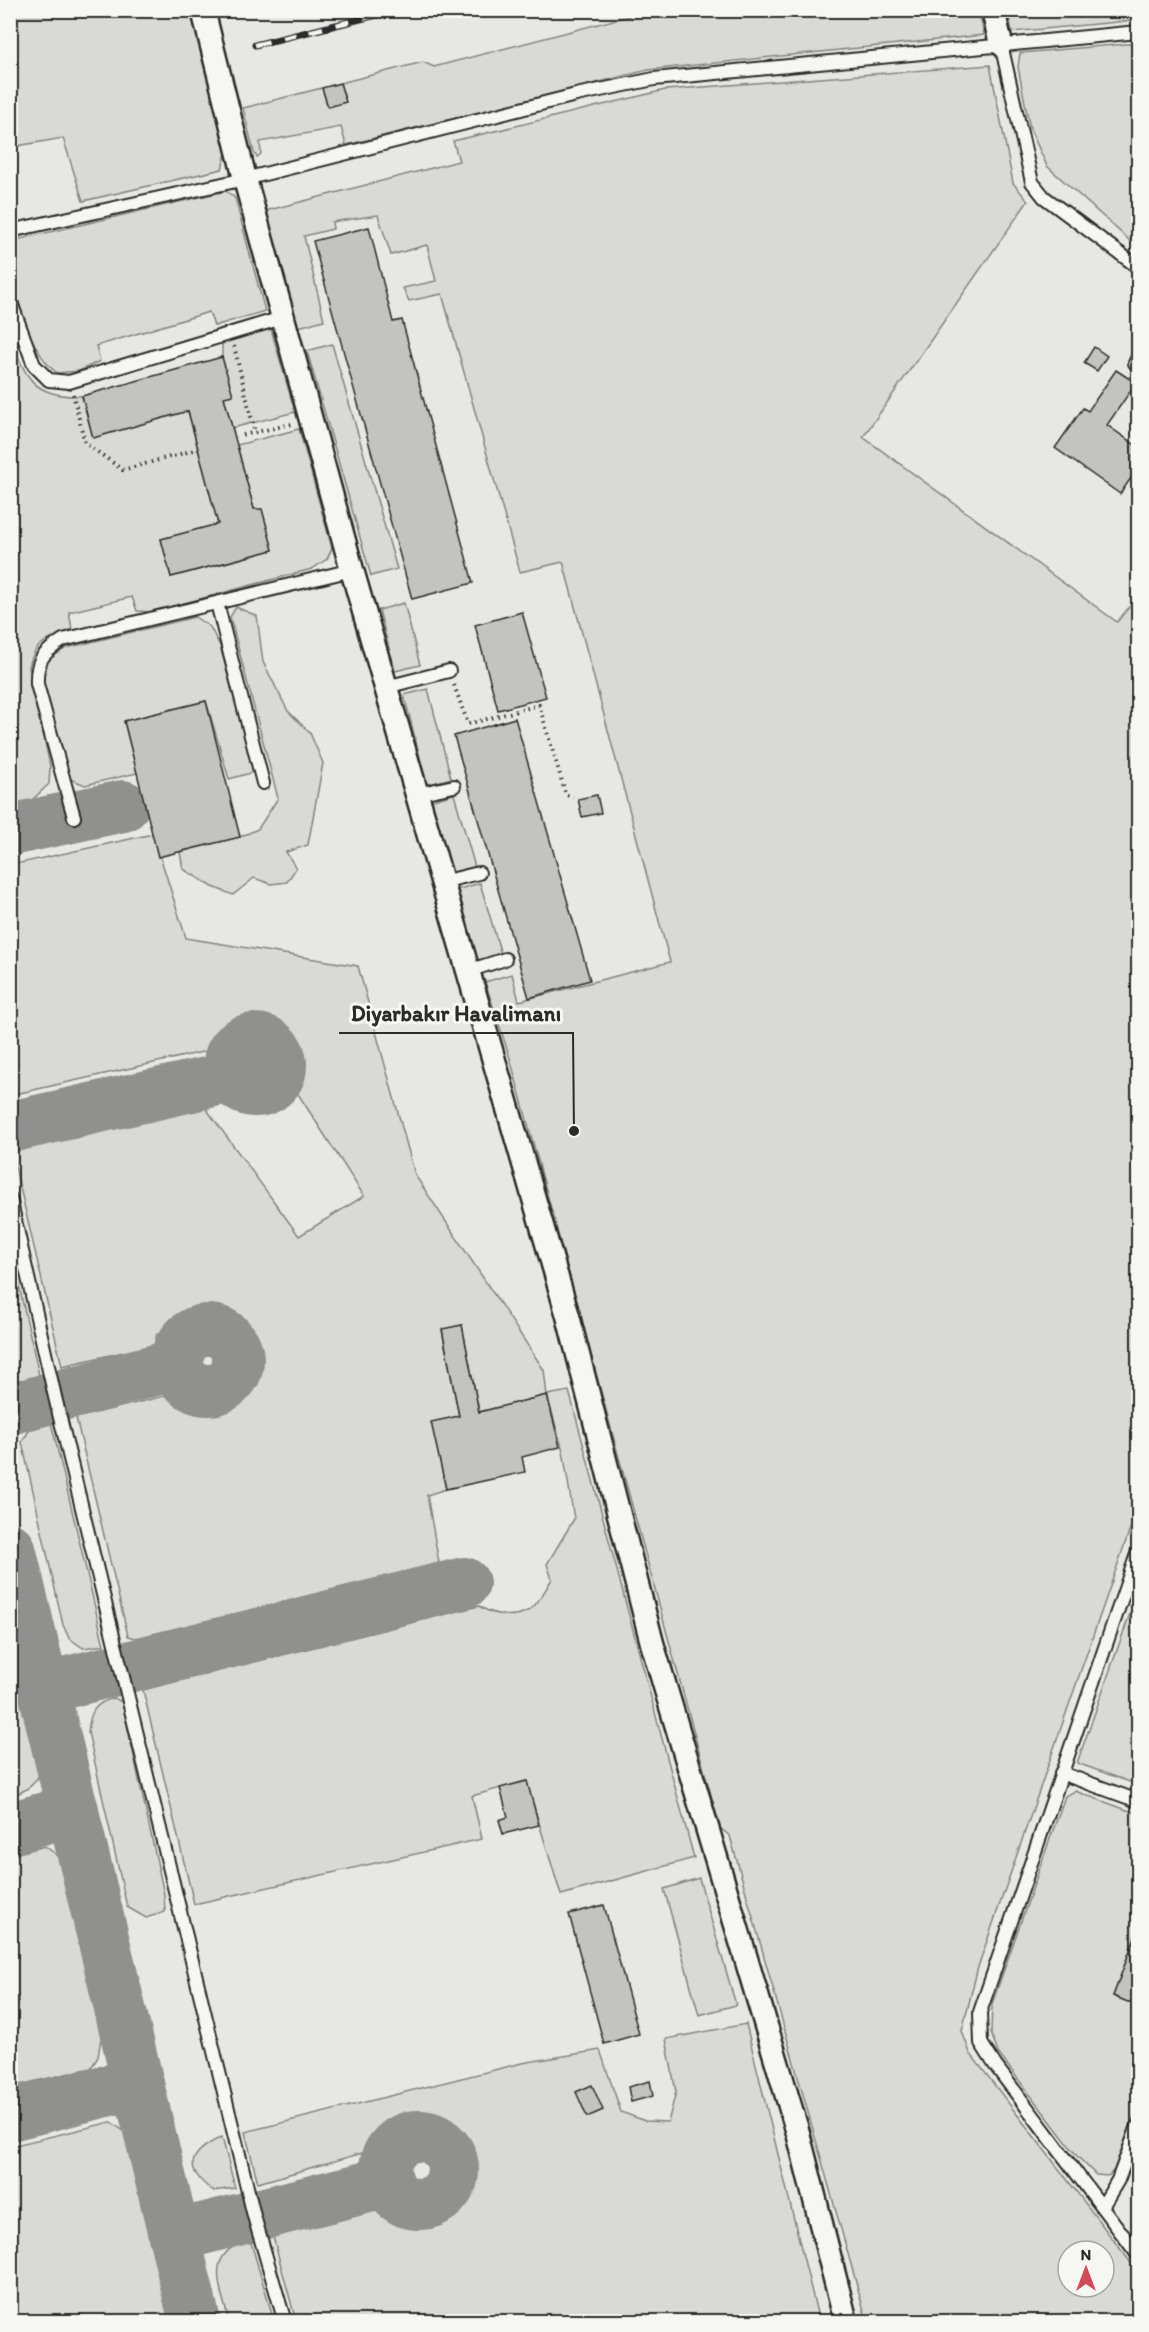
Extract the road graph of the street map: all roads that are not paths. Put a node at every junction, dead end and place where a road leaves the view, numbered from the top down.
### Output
1 (203, 10) edge
2 (993, 10) edge
3 (1138, 32) edge
4 (1001, 44) junction
5 (245, 179) junction
6 (10, 231) edge
7 (1138, 267) edge
8 (10, 300) edge
9 (282, 318) junction
10 (352, 570) junction
11 (217, 603) junction
12 (448, 671) road end
13 (386, 687) junction
14 (263, 783) dead end
15 (454, 786) dead end
16 (417, 794) junction
17 (74, 817) dead end
18 (479, 873) dead end
19 (442, 882) junction
20 (505, 959) dead end
21 (468, 971) junction
22 (10, 1198) edge
23 (1138, 1551) edge
24 (1061, 1773) junction
25 (1138, 1801) edge
26 (1138, 2126) edge
27 (1102, 2207) junction
28 (1138, 2254) edge
29 (285, 2322) edge
30 (846, 2322) edge

1 - 5 street
2 - 4 street
3 - 4 lane
4 - 5 lane
4 - 7 lane
5 - 6 lane
5 - 9 street
8 - 9 lane
9 - 10 street
10 - 11 lane
10 - 13 street
11 - 14 lane
11 - 17 lane
12 - 13 lane
13 - 16 street
15 - 16 lane
16 - 19 street
18 - 19 lane
19 - 21 street
20 - 21 lane
21 - 30 street
22 - 29 lane
23 - 24 lane
24 - 25 lane
24 - 27 lane
26 - 27 lane
27 - 28 lane

